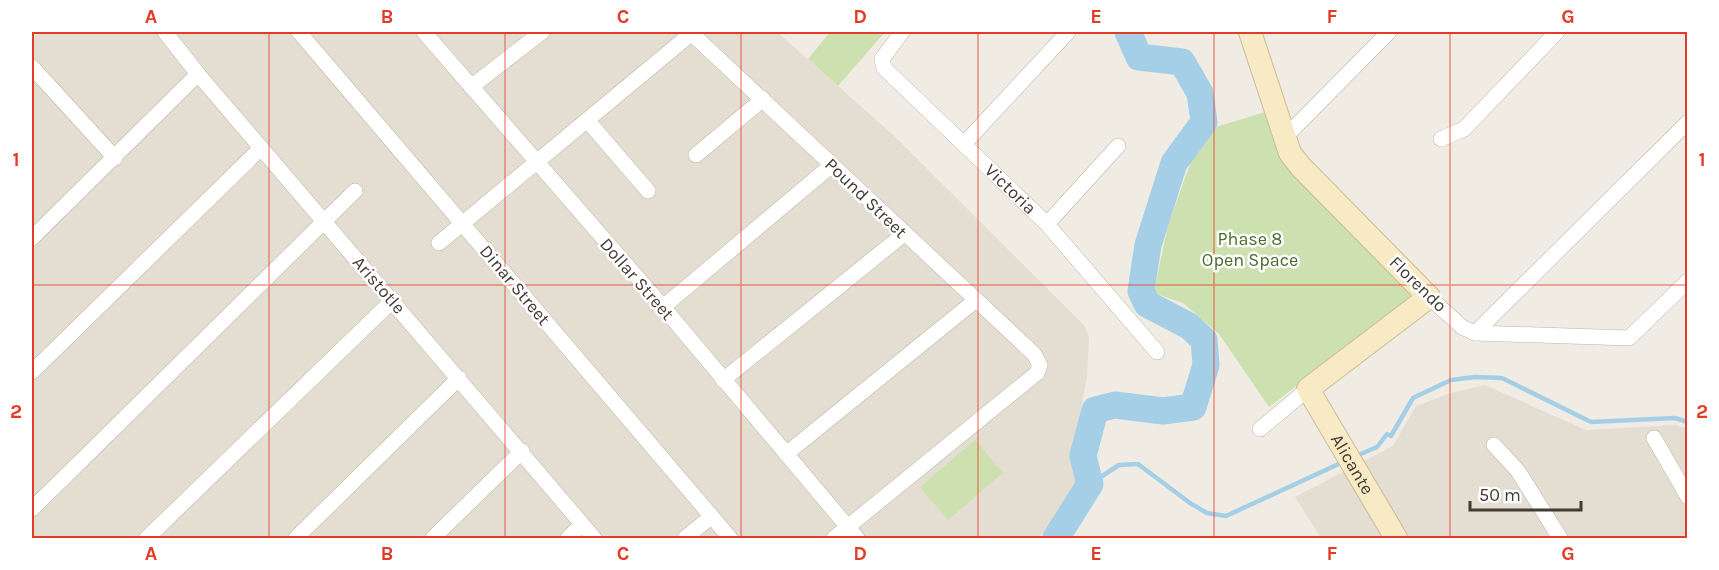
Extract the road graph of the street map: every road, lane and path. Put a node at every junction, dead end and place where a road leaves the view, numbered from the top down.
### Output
1 (165, 32) edge
2 (299, 32) edge
3 (424, 32) edge
4 (542, 32) edge
5 (691, 32) edge
6 (902, 32) edge
7 (1068, 32) edge
8 (1250, 32) edge
9 (1389, 32) edge
10 (1548, 35) edge
11 (32, 67) edge
12 (198, 74) junction
13 (471, 87) junction
14 (763, 99) junction
15 (587, 120) junction
16 (1688, 122) edge
17 (1284, 138) junction
18 (1441, 139) dead end
19 (964, 144) junction
20 (1118, 146) dead end
21 (261, 148) junction
22 (696, 155) dead end
23 (115, 158) junction
24 (536, 162) junction
25 (832, 165) junction
26 (355, 191) dead end
27 (648, 191) dead end
28 (324, 222) junction
29 (462, 224) junction
30 (1047, 224) junction
31 (35, 229) edge
32 (904, 234) junction
33 (439, 243) dead end
34 (1688, 281) edge
35 (1429, 297) junction
36 (393, 300) junction
37 (976, 300) junction
38 (663, 307) junction
39 (1475, 333) junction
40 (1157, 352) dead end
41 (32, 372) edge
42 (459, 378) junction
43 (723, 380) junction
44 (1308, 389) junction
45 (1260, 429) dead end
46 (1654, 438) dead end
47 (1494, 445) dead end
48 (522, 452) junction
49 (786, 454) junction
50 (1688, 497) edge
51 (32, 509) edge
52 (711, 517) junction
53 (582, 524) junction
54 (853, 533) edge
55 (147, 538) edge
56 (296, 538) edge
57 (433, 538) edge
58 (568, 538) edge
59 (594, 538) edge
60 (685, 538) edge
61 (730, 538) edge
62 (834, 538) edge
63 (1396, 538) edge
64 (1560, 538) edge

1 - 12 street, Aristotle
2 - 29 street, Dinar Street
3 - 13 street, Dollar Street
4 - 13 street
5 - 14 street, Pound Street
5 - 15 street
6 - 19 street, Victoria
7 - 19 street
8 - 17 street, Florendo
9 - 17 street
10 - 18 street
11 - 23 street
12 - 21 street, Aristotle
12 - 23 street
13 - 24 street, Dollar Street
14 - 22 street
14 - 25 street, Pound Street
15 - 24 street
15 - 27 street
16 - 39 street
17 - 35 street, Florendo
19 - 30 street, Victoria
20 - 30 street
21 - 28 street, Aristotle
21 - 41 street
23 - 31 street
24 - 29 street
24 - 38 street, Dollar Street
25 - 32 street, Pound Street
25 - 38 street
26 - 28 street
28 - 36 street, Aristotle
28 - 51 street
29 - 33 street
29 - 52 street, Dinar Street
30 - 40 street, Victoria
32 - 37 street, Pound Street
32 - 43 street
34 - 39 street
35 - 39 street, Florendo
35 - 44 street
36 - 42 street, Aristotle
36 - 55 street
37 - 49 street
37 - 54 street, Pound Street
38 - 43 street, Dollar Street
42 - 48 street, Aristotle
42 - 56 street
43 - 49 street, Dollar Street
44 - 45 street
44 - 63 street, Alicante
46 - 50 street
47 - 64 street
48 - 53 street, Aristotle
48 - 57 street
49 - 54 street, Dollar Street
52 - 60 street
52 - 61 street, Dinar Street
53 - 58 street
53 - 59 street, Aristotle
54 - 62 street

